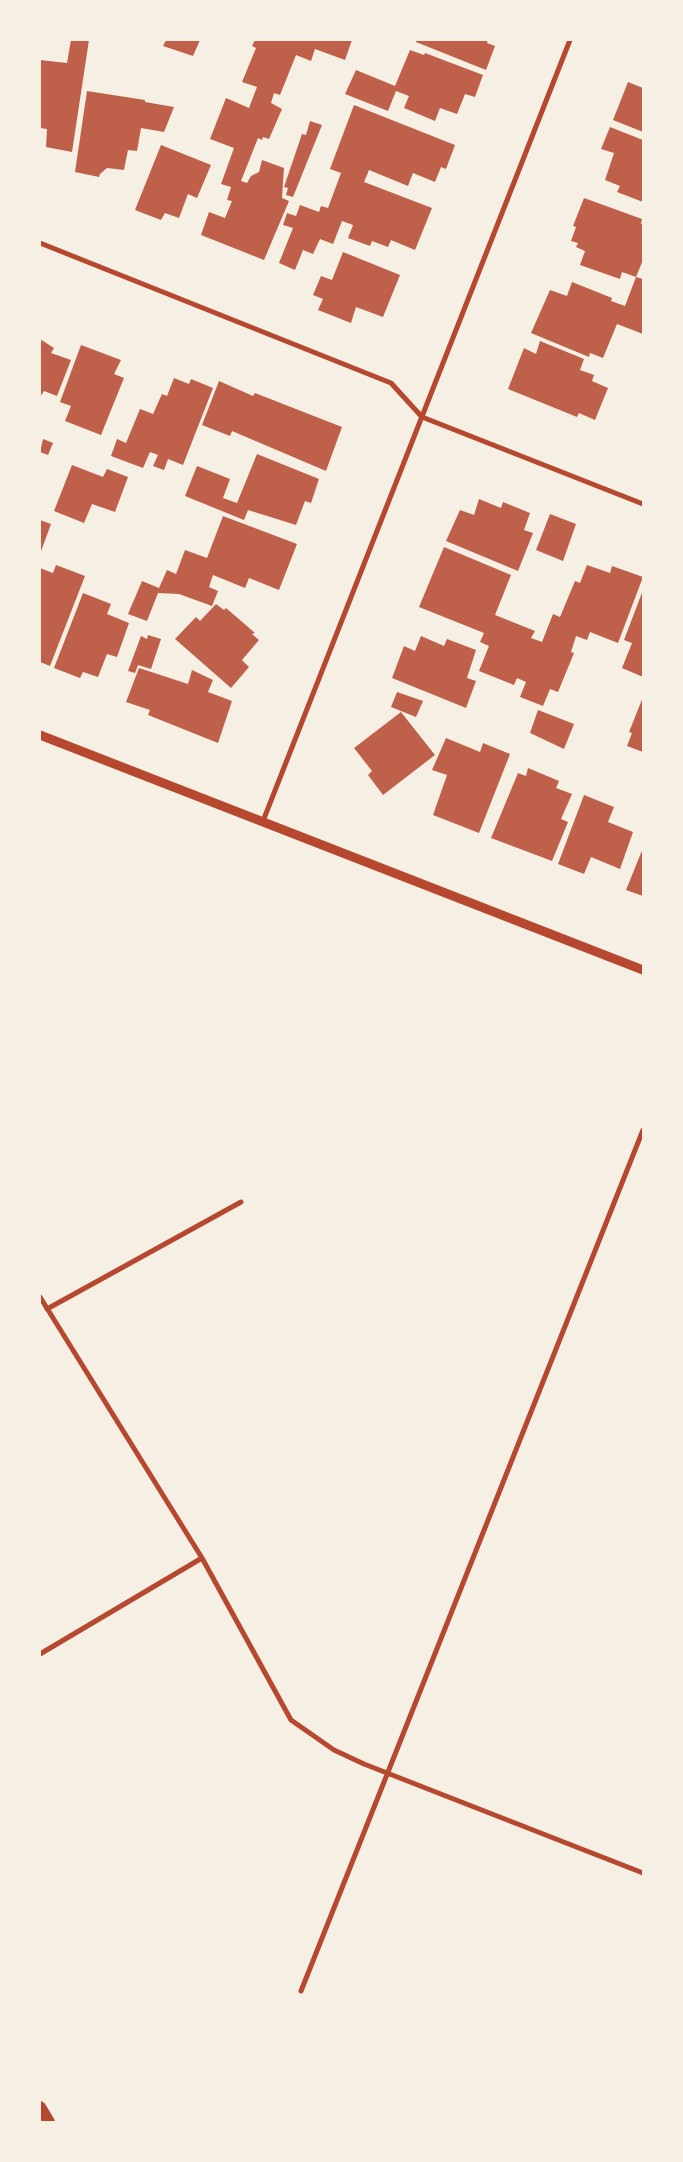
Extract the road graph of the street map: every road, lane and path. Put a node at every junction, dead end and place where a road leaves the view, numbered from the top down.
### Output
1 (570, 40) edge
2 (40, 243) edge
3 (422, 417) junction
4 (643, 504) edge
5 (40, 735) edge
6 (263, 821) junction
7 (643, 970) edge
8 (643, 1130) edge
9 (241, 1202) dead end
10 (40, 1297) edge
11 (47, 1309) junction
12 (202, 1558) junction
13 (40, 1654) edge
14 (387, 1773) junction
15 (643, 1873) edge
16 (301, 1991) dead end
17 (40, 2108) edge
18 (49, 2122) edge

1 - 3 street
2 - 3 street
3 - 4 street
3 - 6 street
5 - 6 street
6 - 7 street
8 - 14 street
9 - 11 street
10 - 11 street
11 - 12 street
12 - 13 street
12 - 14 street
14 - 15 street
14 - 16 street
17 - 18 main road

